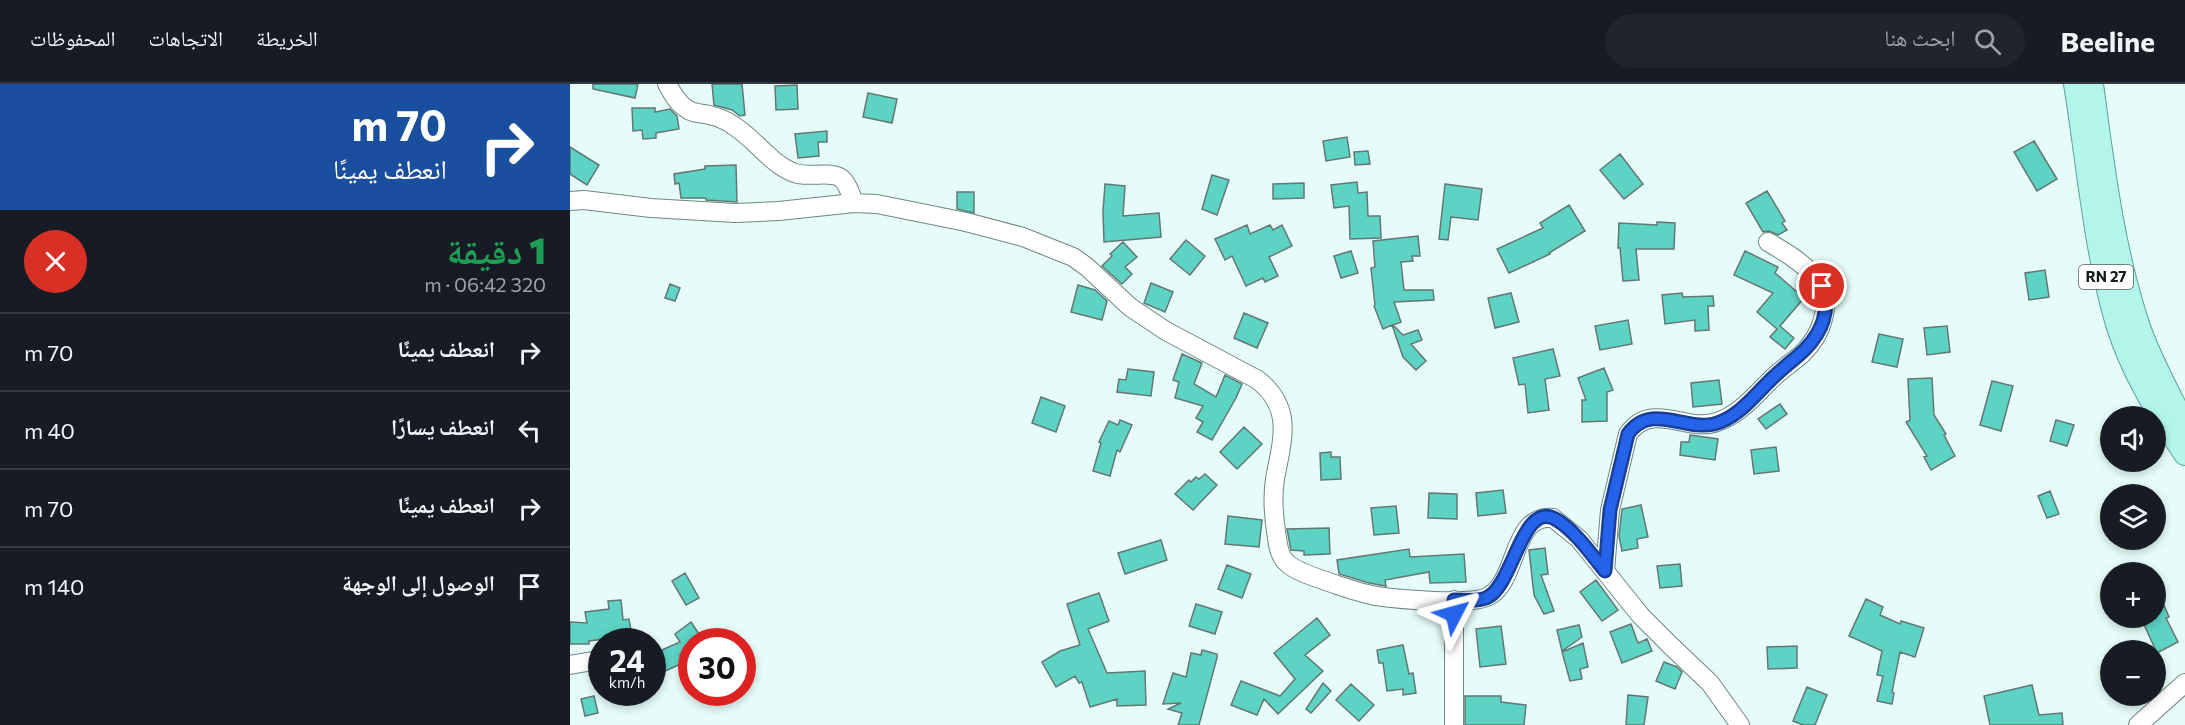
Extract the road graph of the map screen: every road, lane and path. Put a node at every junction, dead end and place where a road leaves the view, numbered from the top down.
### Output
1 (667, 84) edge
2 (2075, 84) edge
3 (2092, 84) edge
4 (570, 201) edge
5 (854, 203) junction
6 (1768, 242) dead end
7 (2185, 425) edge
8 (2185, 454) edge
9 (1605, 571) junction
10 (1454, 600) junction
11 (588, 662) edge
12 (570, 665) edge
13 (2185, 683) edge
14 (1454, 725) edge
15 (1740, 725) edge
16 (2138, 725) edge

1 - 5 street
2 - 8 main road, RN 27
3 - 7 main road, RN 27
4 - 5 street
5 - 10 street
6 - 9 street
9 - 10 street
9 - 15 street
10 - 14 street
11 - 12 street
13 - 16 street

